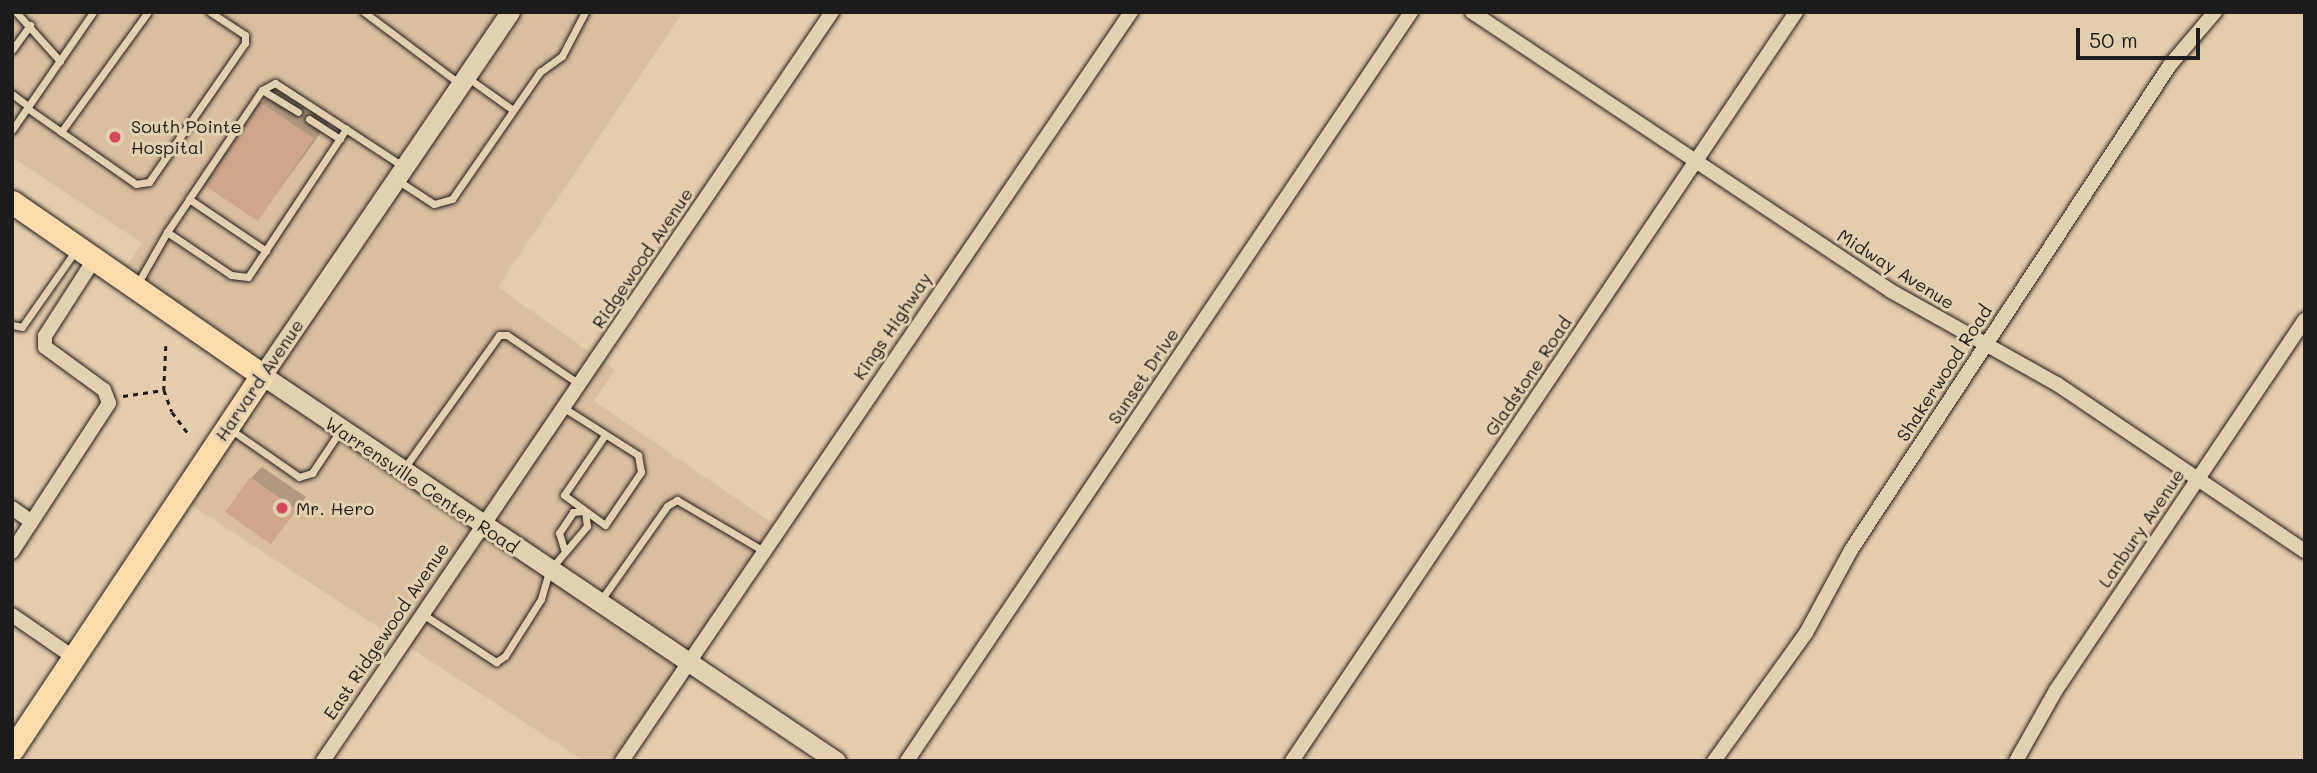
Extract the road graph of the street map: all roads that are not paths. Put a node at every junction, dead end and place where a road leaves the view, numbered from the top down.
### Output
1 (16, 12) edge
2 (93, 12) edge
3 (148, 12) edge
4 (209, 12) edge
5 (363, 12) edge
6 (510, 12) edge
7 (585, 12) edge
8 (832, 12) edge
9 (1131, 12) edge
10 (1411, 12) edge
11 (1472, 12) edge
12 (1796, 12) edge
13 (2215, 12) edge
14 (30, 25) junction
15 (12, 50) edge
16 (60, 61) junction
17 (463, 81) junction
18 (262, 90) junction
19 (12, 94) edge
20 (28, 107) junction
21 (513, 110) junction
22 (298, 112) dead end
23 (309, 119) dead end
24 (346, 129) junction
25 (12, 130) edge
26 (61, 132) junction
27 (340, 139) junction
28 (1696, 160) junction
29 (400, 173) junction
30 (189, 199) junction
31 (12, 202) edge
32 (167, 232) junction
33 (266, 251) junction
34 (87, 252) junction
35 (136, 286) junction
36 (2305, 320) edge
37 (12, 325) edge
38 (1984, 346) junction
39 (261, 375) junction
40 (580, 384) junction
41 (564, 408) junction
42 (227, 427) junction
43 (341, 430) junction
44 (605, 435) junction
45 (402, 471) junction
46 (2197, 479) junction
47 (12, 508) edge
48 (585, 511) junction
49 (32, 522) junction
50 (482, 524) junction
51 (564, 549) junction
52 (762, 550) junction
53 (2305, 551) edge
54 (12, 552) edge
55 (549, 571) junction
56 (598, 604) junction
57 (421, 613) junction
58 (12, 615) edge
59 (74, 657) junction
60 (686, 663) junction
61 (12, 750) edge
62 (323, 761) edge
63 (622, 761) edge
64 (836, 761) edge
65 (907, 761) edge
66 (1292, 761) edge
67 (1714, 761) edge
68 (2016, 761) edge

1 - 14 lane
2 - 16 lane
3 - 26 lane
4 - 26 lane
5 - 17 lane
6 - 17 main road, Harvard Avenue
7 - 21 lane
8 - 40 street, Ridgewood Avenue
9 - 52 street, Kings Highway
10 - 65 street, Sunset Drive
11 - 28 street, Midway Avenue
12 - 28 street, Gladstone Road
13 - 38 street, Shakerwood Road
14 - 15 lane
14 - 16 lane
16 - 20 lane
17 - 21 lane
17 - 29 main road, Harvard Avenue
18 - 22 lane
18 - 24 lane
18 - 30 lane
19 - 20 lane
20 - 25 lane
20 - 26 lane
21 - 29 lane
23 - 27 lane
24 - 27 lane
24 - 29 lane
27 - 33 lane
28 - 38 street, Midway Avenue
28 - 66 street, Gladstone Road
29 - 39 main road, Harvard Avenue
30 - 32 lane
30 - 33 lane
31 - 34 main road, Warrensville Center Road
32 - 33 lane
32 - 35 lane
34 - 35 main road, Warrensville Center Road
34 - 37 lane
34 - 49 street
35 - 39 main road, Warrensville Center Road
36 - 46 street, Lanbury Avenue
38 - 46 street, Midway Avenue
38 - 67 street, Shakerwood Road
39 - 42 main road, Harvard Avenue
39 - 43 main road, Warrensville Center Road
40 - 41 street, Ridgewood Avenue
40 - 45 lane
41 - 44 lane
41 - 50 street, Ridgewood Avenue
42 - 43 lane
42 - 59 main road, Harvard Avenue
43 - 45 main road, Warrensville Center Road
44 - 48 lane
44 - 48 lane
45 - 50 main road, Warrensville Center Road
46 - 53 street, Midway Avenue
46 - 68 street, Lanbury Avenue
47 - 49 street
48 - 51 lane
48 - 51 lane
49 - 54 street
50 - 55 main road, Warrensville Center Road
50 - 57 street, East Ridgewood Avenue
51 - 55 lane
52 - 56 lane
52 - 60 street, Kings Highway
55 - 56 main road, Warrensville Center Road
55 - 57 lane
56 - 60 main road, Warrensville Center Road
57 - 62 street, East Ridgewood Avenue
58 - 59 street
59 - 61 main road, Harvard Avenue
60 - 63 street, Kings Highway
60 - 64 main road, Warrensville Center Road

